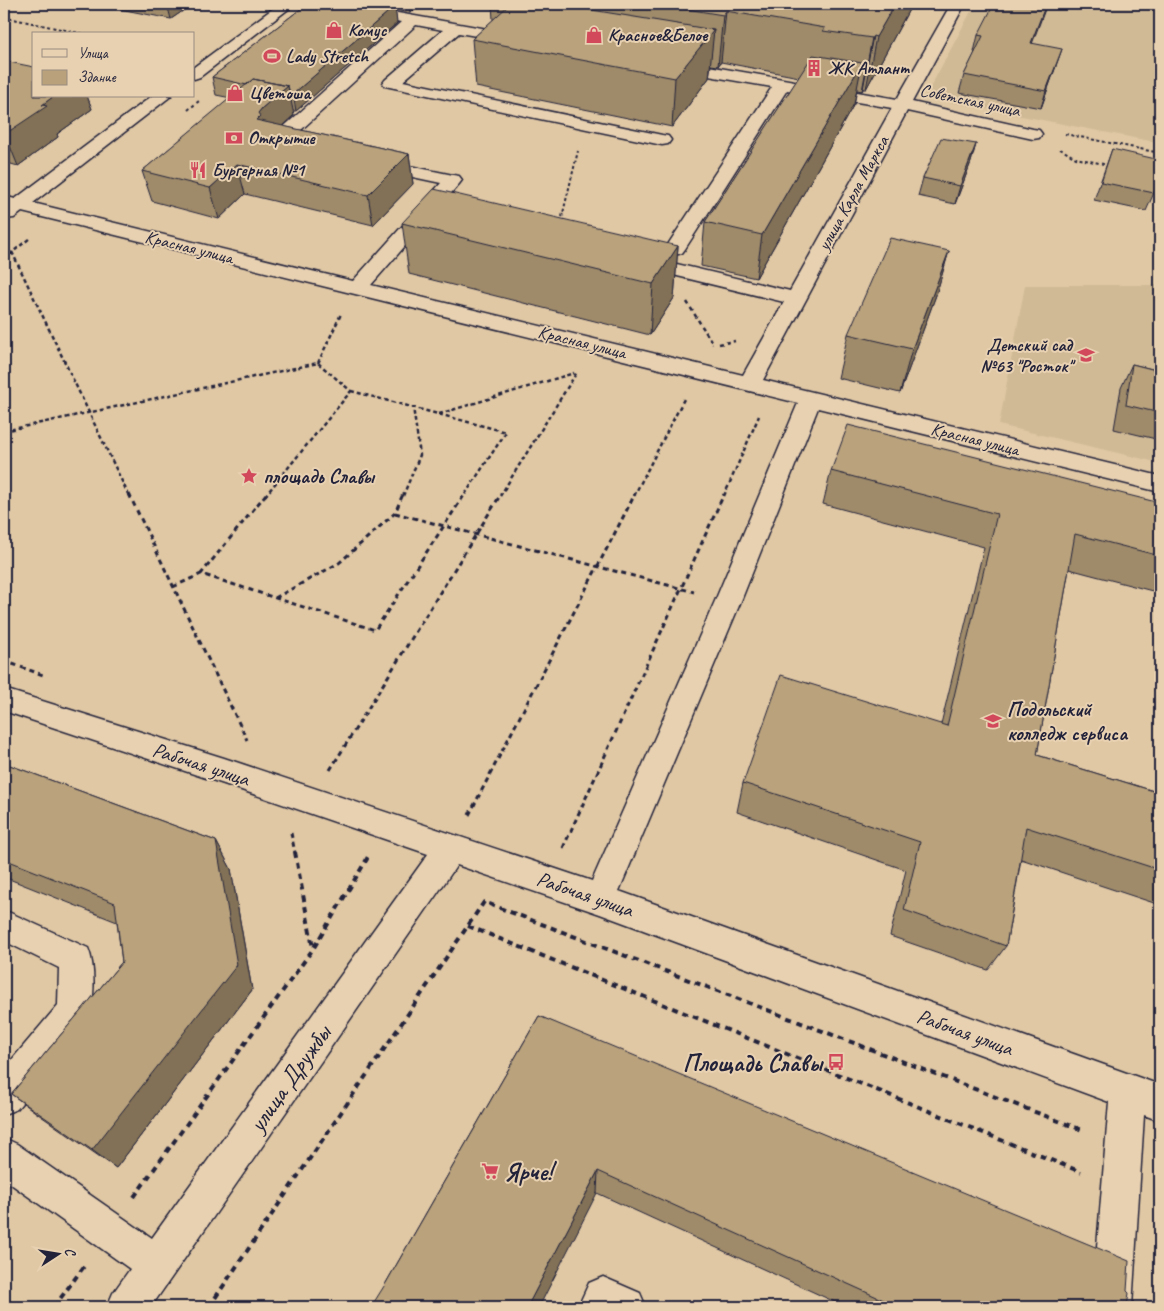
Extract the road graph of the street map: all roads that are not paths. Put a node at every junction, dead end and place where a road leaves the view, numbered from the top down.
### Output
1 (288, 4) edge
2 (323, 4) edge
3 (958, 4) edge
4 (413, 20) junction
5 (456, 27) junction
6 (530, 38) edge
7 (656, 62) edge
8 (195, 73) edge
9 (782, 84) junction
10 (160, 98) edge
11 (901, 105) junction
12 (1033, 134) road end
13 (662, 140) dead end
14 (304, 149) edge
15 (360, 160) edge
16 (8, 208) edge
17 (675, 249) edge
18 (620, 257) edge
19 (358, 288) junction
20 (796, 299) junction
21 (750, 383) junction
22 (811, 398) junction
23 (1160, 484) edge
24 (4, 700) edge
25 (459, 834) junction
26 (600, 899) junction
27 (4, 925) edge
28 (4, 1096) edge
29 (1144, 1097) edge
30 (4, 1157) edge
31 (158, 1265) junction
32 (128, 1307) edge
33 (598, 1307) edge
34 (626, 1307) edge
35 (1112, 1307) edge

1 - 8 street
2 - 4 street
3 - 11 street, улица Карла Маркса
4 - 5 street
4 - 14 street
5 - 6 street
5 - 13 street
7 - 9 street, Советская улица
9 - 11 street, Советская улица
9 - 17 street
10 - 16 street
11 - 12 street, Советская улица
11 - 20 street, улица Карла Маркса
15 - 19 street
16 - 19 street, Красная улица
18 - 20 street
19 - 21 street, Красная улица
20 - 21 street, улица Карла Маркса
21 - 22 street, Красная улица
22 - 23 street, Красная улица
22 - 26 street
24 - 25 street, Рабочая улица
25 - 26 street, Рабочая улица
25 - 31 street, улица Дружбы
26 - 29 street, Рабочая улица
27 - 28 street
29 - 35 street
30 - 31 street
31 - 32 street, улица Дружбы
33 - 34 street

